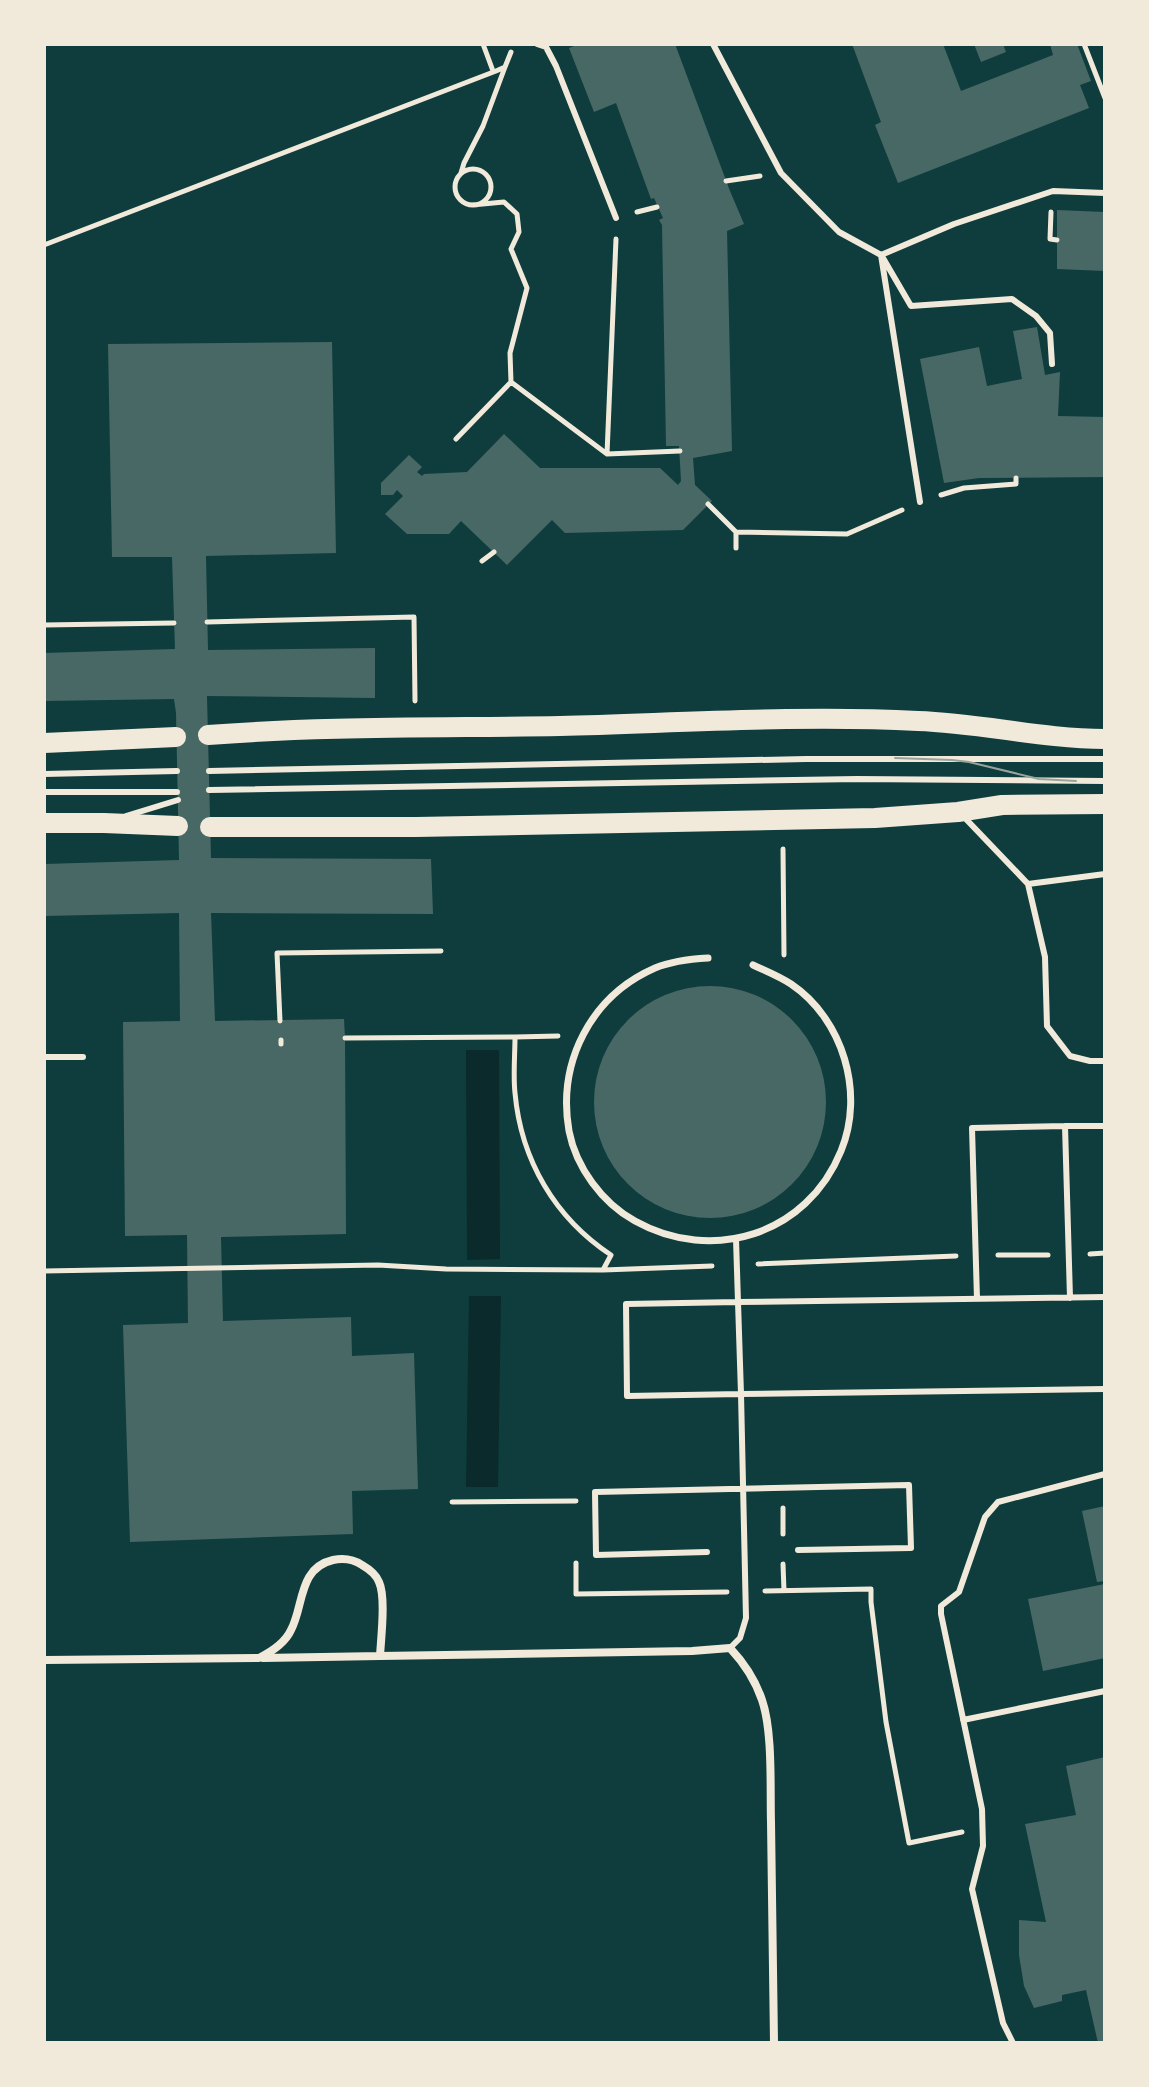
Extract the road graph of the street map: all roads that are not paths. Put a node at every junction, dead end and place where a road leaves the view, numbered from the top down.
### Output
1 (537, 44) edge
2 (713, 44) edge
3 (1105, 193) edge
4 (616, 218) road end
5 (881, 255) junction
6 (1052, 364) dead end
7 (920, 502) road end
8 (208, 735) dead end
9 (176, 737) dead end
10 (1105, 739) edge
11 (44, 743) edge
12 (1105, 759) edge
13 (177, 771) dead end
14 (209, 771) dead end
15 (44, 774) edge
16 (1105, 781) edge
17 (209, 790) dead end
18 (44, 792) edge
19 (1105, 804) edge
20 (958, 812) junction
21 (44, 823) edge
22 (104, 823) junction
23 (178, 826) dead end
24 (210, 827) dead end
25 (1105, 874) edge
26 (1028, 884) junction
27 (708, 958) dead end
28 (753, 965) dead end
29 (44, 1057) edge
30 (83, 1057) dead end
31 (1105, 1061) edge
32 (1065, 1126) junction
33 (1105, 1126) edge
34 (736, 1239) junction
35 (1105, 1297) edge
36 (1070, 1298) junction
37 (977, 1299) junction
38 (738, 1302) junction
39 (1105, 1389) edge
40 (741, 1394) junction
41 (1105, 1474) edge
42 (743, 1489) junction
43 (798, 1550) dead end
44 (707, 1552) dead end
45 (730, 1648) junction
46 (380, 1656) junction
47 (259, 1658) junction
48 (44, 1660) edge
49 (1105, 1691) edge
50 (963, 1720) junction
51 (774, 2043) edge
52 (1013, 2043) edge

1 - 4 lane
2 - 5 lane
3 - 5 lane
5 - 6 lane
5 - 7 lane
8 - 10 main road
9 - 11 main road
12 - 14 lane
13 - 15 lane
16 - 17 lane
18 - 22 lane
19 - 20 main road
20 - 24 main road
20 - 26 lane
21 - 22 main road
22 - 23 main road
25 - 26 lane
26 - 31 lane
27 - 34 street
28 - 34 street
29 - 30 lane
32 - 33 lane
32 - 36 lane
32 - 37 lane
34 - 38 lane
35 - 36 lane
36 - 37 lane
37 - 38 lane
38 - 40 lane
38 - 40 lane
39 - 40 lane
40 - 42 lane
41 - 50 lane
42 - 43 lane
42 - 44 lane
42 - 45 lane
45 - 46 street
45 - 51 street
46 - 47 street
46 - 47 street
47 - 48 street
49 - 50 lane
50 - 52 lane

